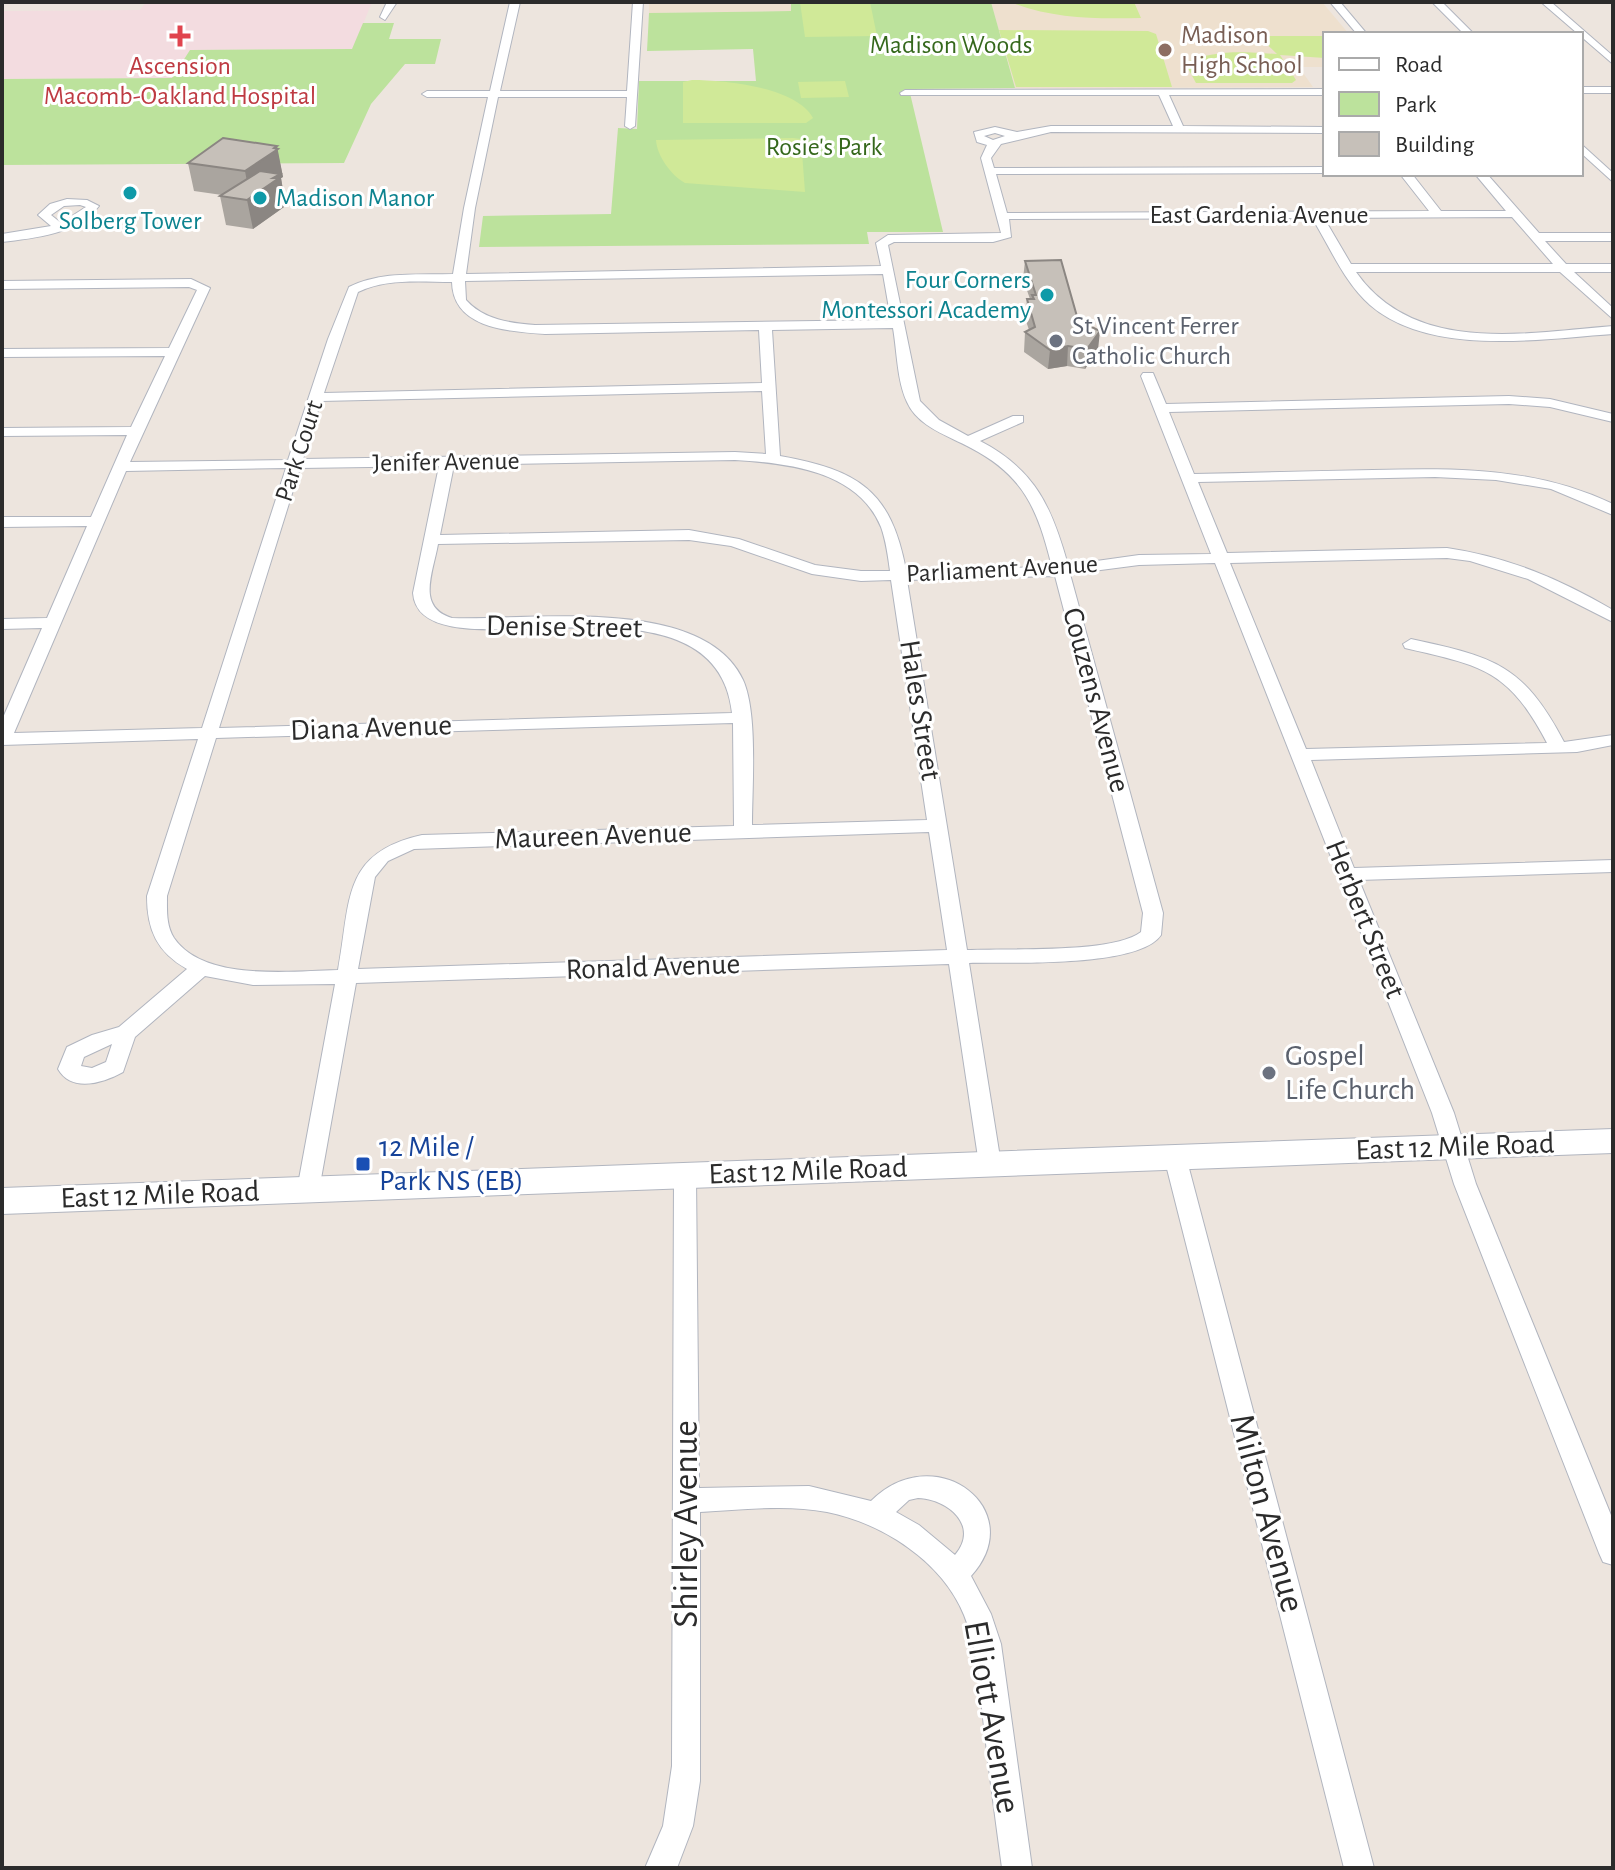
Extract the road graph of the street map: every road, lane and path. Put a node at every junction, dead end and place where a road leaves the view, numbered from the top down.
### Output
1 (392, 2) edge
2 (515, 2) edge
3 (638, 2) edge
4 (1335, 2) edge
5 (1437, 2) edge
6 (1546, 2) edge
7 (385, 17) dead end
8 (1360, 32) edge
9 (1467, 32) edge
10 (1580, 32) edge
11 (1583, 35) edge
12 (1613, 61) edge
13 (1583, 90) edge
14 (1613, 90) edge
15 (1162, 92) junction
16 (1323, 92) edge
17 (905, 93) dead end
18 (427, 94) dead end
19 (495, 94) junction
20 (632, 94) junction
21 (630, 126) dead end
22 (1179, 129) junction
23 (1323, 130) edge
24 (1016, 135) junction
25 (995, 144) junction
26 (1583, 149) edge
27 (1323, 170) edge
28 (990, 171) junction
29 (1408, 176) edge
30 (1483, 176) edge
31 (1613, 179) edge
32 (1437, 214) junction
33 (1515, 214) junction
34 (1316, 215) junction
35 (1004, 216) junction
36 (58, 226) dead end
37 (1535, 237) junction
38 (1613, 237) edge
39 (2, 238) edge
40 (1350, 268) junction
41 (1563, 268) junction
42 (1613, 268) edge
43 (888, 270) junction
44 (457, 278) junction
45 (2, 285) edge
46 (1613, 315) edge
47 (899, 324) junction
48 (765, 327) junction
49 (1613, 330) edge
50 (174, 352) junction
51 (2, 353) edge
52 (1148, 376) dead end
53 (770, 387) junction
54 (317, 397) junction
55 (1161, 408) junction
56 (1613, 418) edge
57 (1018, 419) dead end
58 (136, 431) junction
59 (2, 432) edge
60 (968, 441) junction
61 (773, 459) junction
62 (447, 462) junction
63 (295, 466) junction
64 (120, 467) junction
65 (1189, 478) junction
66 (1613, 510) edge
67 (96, 521) junction
68 (2, 522) edge
69 (431, 540) junction
70 (1220, 558) junction
71 (1061, 571) junction
72 (898, 575) junction
73 (1613, 617) edge
74 (51, 623) junction
75 (2, 624) edge
76 (1411, 644) dead end
77 (740, 718) junction
78 (210, 732) junction
79 (2, 739) edge
80 (1613, 740) edge
81 (1558, 747) junction
82 (1300, 755) junction
83 (938, 826) junction
84 (743, 832) junction
85 (1613, 866) edge
86 (1348, 874) junction
87 (958, 958) junction
88 (201, 968) junction
89 (349, 978) junction
90 (126, 1033) dead end
91 (1613, 1141) edge
92 (1453, 1148) junction
93 (1175, 1157) junction
94 (990, 1164) junction
95 (685, 1176) junction
96 (308, 1190) junction
97 (2, 1201) edge
98 (687, 1501) junction
99 (876, 1514) junction
100 (1613, 1553) edge
101 (954, 1575) junction
102 (664, 1867) edge
103 (1017, 1868) edge
104 (1359, 1868) edge

1 - 7 street
2 - 19 street
3 - 20 street
4 - 8 street
5 - 9 street
6 - 10 street
11 - 12 street
13 - 14 street
15 - 16 street
15 - 17 street
15 - 22 street
18 - 19 street
19 - 20 street
19 - 44 street
20 - 21 street
22 - 23 street
22 - 24 street
24 - 25 street
24 - 25 street
25 - 28 street
26 - 31 street
27 - 28 street
28 - 35 street
29 - 32 street
30 - 33 street
32 - 33 street, East Gardenia Avenue
32 - 34 street, East Gardenia Avenue
33 - 37 street
34 - 35 street, East Gardenia Avenue
34 - 40 street
35 - 43 street, Couzens Avenue
36 - 39 street
37 - 38 street
37 - 41 street
40 - 41 street
40 - 49 street
41 - 42 street
41 - 46 street
43 - 44 street, Park Court
43 - 47 street, Couzens Avenue
44 - 48 street
44 - 54 street, Park Court
45 - 50 street
47 - 48 street
47 - 60 street, Couzens Avenue
48 - 53 street
50 - 51 street
50 - 58 street
52 - 55 street, Herbert Street
53 - 54 street
53 - 61 street
54 - 63 street, Park Court
55 - 56 street
55 - 65 street, Herbert Street
57 - 60 street
58 - 59 street
58 - 64 street
60 - 71 street, Couzens Avenue
61 - 62 street, Jenifer Avenue
61 - 72 street, Hales Street
62 - 63 street, Jenifer Avenue
62 - 69 street, Denise Street
63 - 64 street, Jenifer Avenue
63 - 78 street, Park Court
64 - 67 street
65 - 66 street
65 - 70 street, Herbert Street
67 - 68 street
67 - 74 street
69 - 72 street, Parliament Avenue
69 - 77 street, Denise Street
70 - 71 street, Parliament Avenue
70 - 73 street, Parliament Avenue
70 - 82 street, Herbert Street
71 - 72 street, Parliament Avenue
71 - 87 street, Couzens Avenue
72 - 83 street, Hales Street
74 - 75 street
74 - 79 street
76 - 81 street
77 - 78 street, Diana Avenue
77 - 84 street, Denise Street
78 - 79 street, Diana Avenue
78 - 88 street, Park Court
80 - 81 street
81 - 82 street
82 - 86 street, Herbert Street
83 - 84 street, Maureen Avenue
83 - 87 street, Hales Street
84 - 89 street, Maureen Avenue
85 - 86 street
86 - 92 street, Herbert Street
87 - 89 street, Ronald Avenue
87 - 94 street, Hales Street
88 - 89 street, Park Court
88 - 90 street
89 - 96 street
91 - 92 main road, East 12 Mile Road
92 - 93 main road, East 12 Mile Road
92 - 100 street, Herbert Street
93 - 94 main road, East 12 Mile Road
93 - 104 street, Milton Avenue
94 - 95 main road, East 12 Mile Road
95 - 96 main road, East 12 Mile Road
95 - 98 street, Shirley Avenue
96 - 97 main road, East 12 Mile Road
98 - 99 street, Elliott Avenue
98 - 102 street, Shirley Avenue
99 - 101 street, Elliott Avenue
99 - 101 street
101 - 103 street, Elliott Avenue

